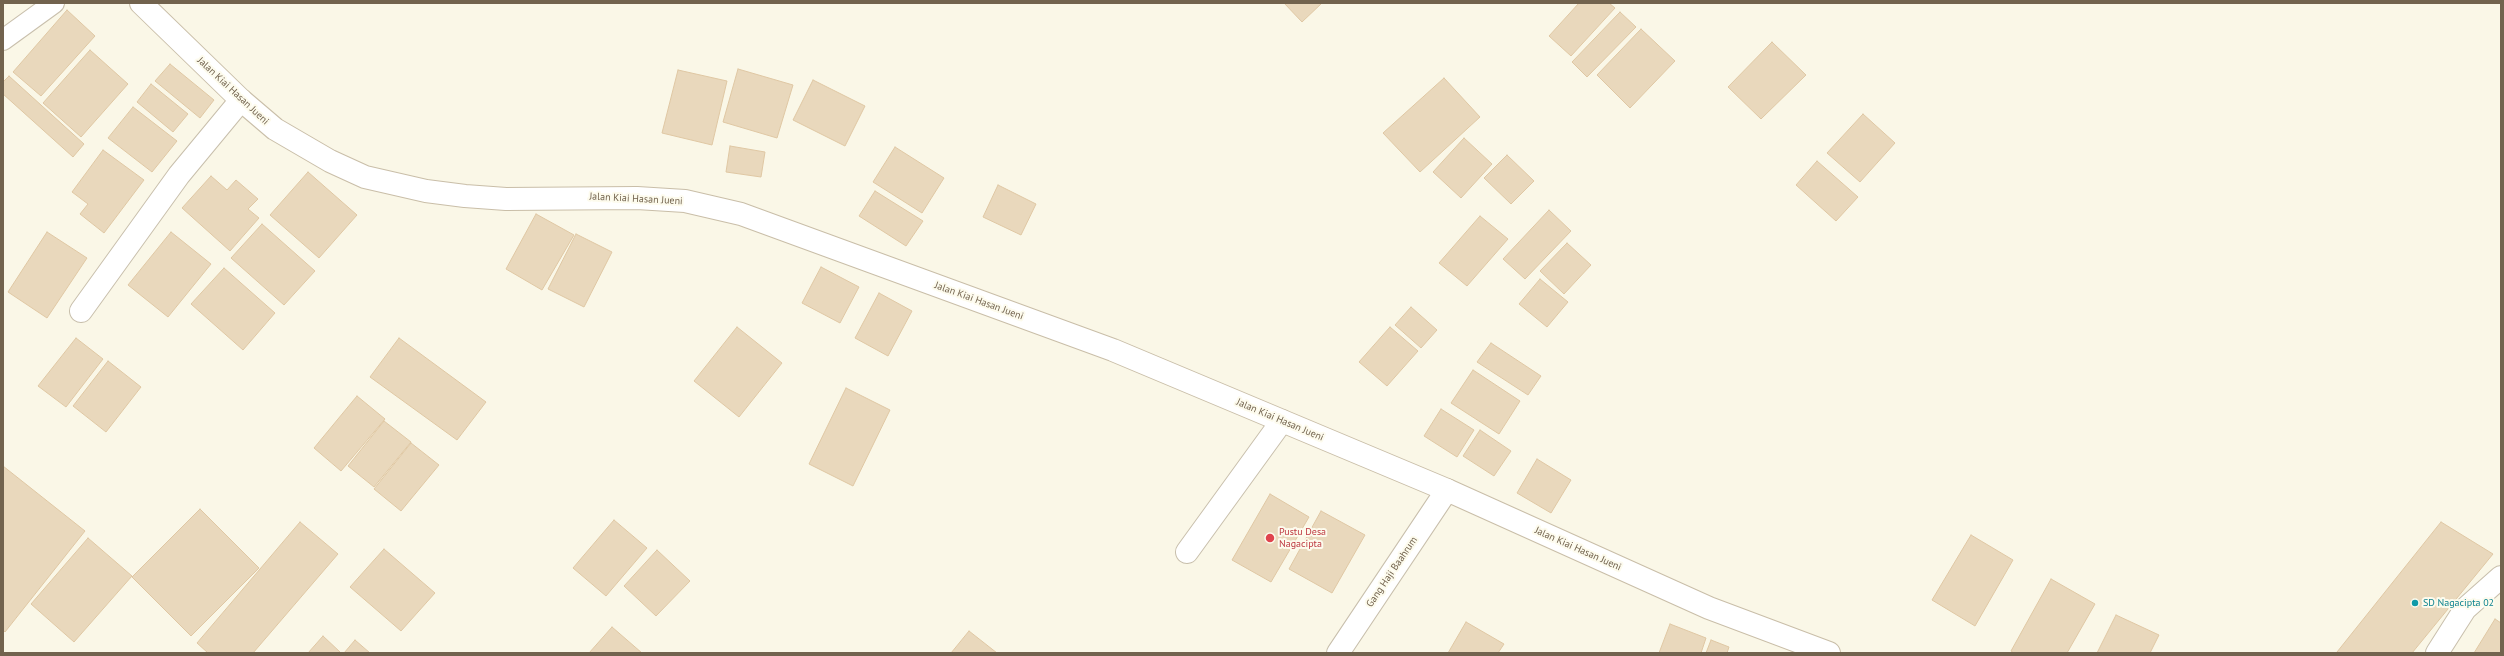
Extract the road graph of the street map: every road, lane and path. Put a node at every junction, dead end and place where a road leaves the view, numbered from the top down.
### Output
1 (54, 3) edge
2 (141, 3) edge
3 (3, 40) edge
4 (241, 100) junction
5 (81, 311) dead end
6 (1282, 421) junction
7 (1447, 490) junction
8 (1187, 552) dead end
9 (2501, 577) edge
10 (1338, 653) edge
11 (1829, 653) edge
12 (2437, 653) edge

1 - 3 lane
2 - 4 street, Jalan Kiai Hasan Jueni
4 - 5 street
4 - 6 street, Jalan Kiai Hasan Jueni
6 - 7 street, Jalan Kiai Hasan Jueni
6 - 8 street
7 - 10 street, Gang Haji Baahrum
7 - 11 street, Jalan Kiai Hasan Jueni
9 - 12 street

